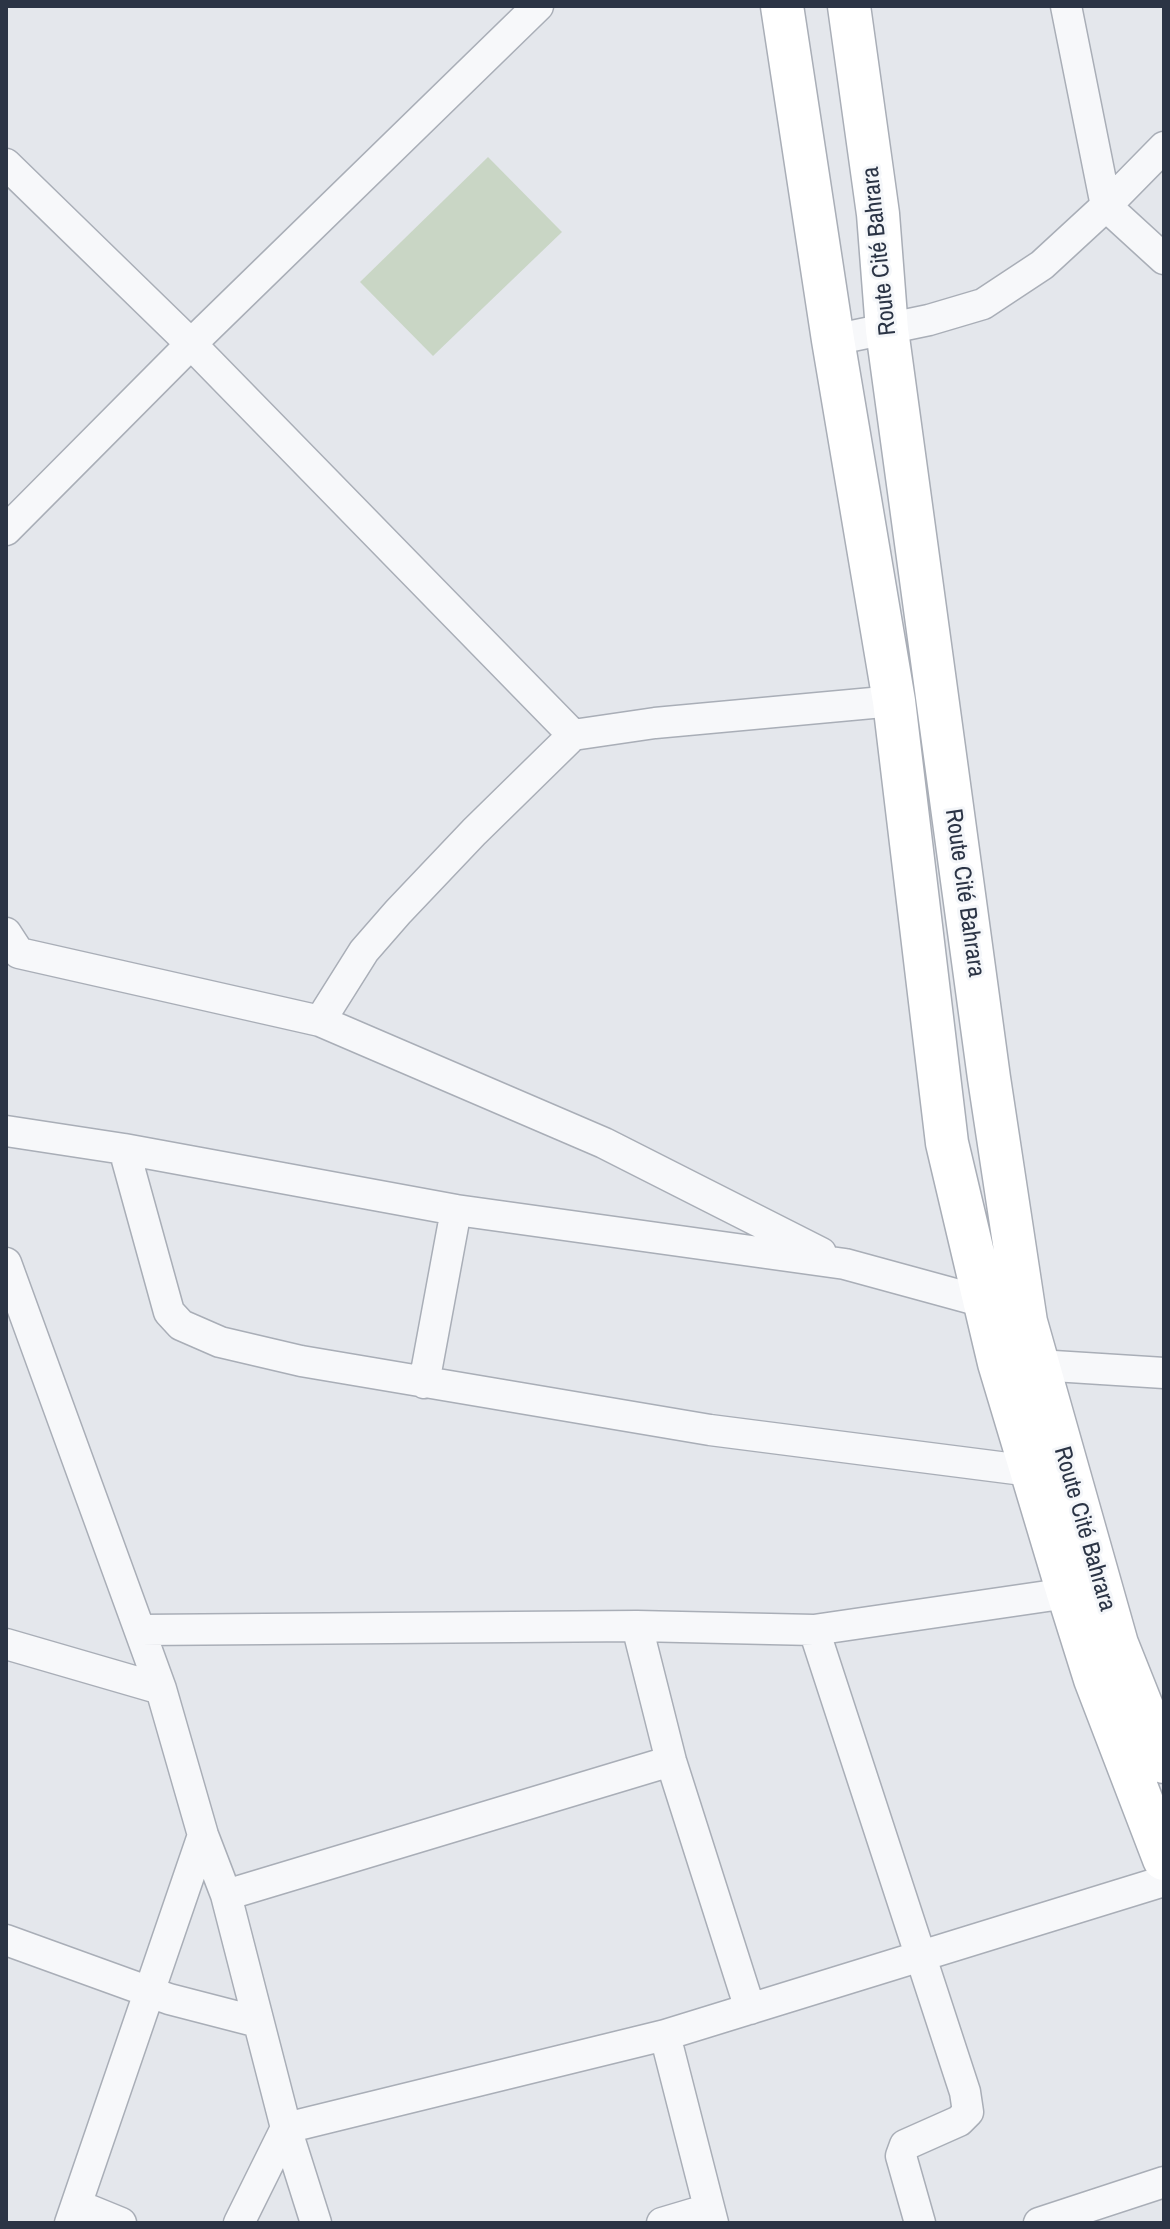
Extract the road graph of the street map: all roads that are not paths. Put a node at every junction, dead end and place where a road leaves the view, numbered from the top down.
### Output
1 (538, 6) edge
2 (782, 6) edge
3 (849, 6) edge
4 (1066, 6) edge
5 (1164, 147) edge
6 (6, 164) edge
7 (1106, 206) junction
8 (1164, 259) edge
9 (887, 330) junction
10 (833, 340) junction
11 (191, 344) junction
12 (6, 530) edge
13 (894, 701) junction
14 (573, 735) junction
15 (10, 946) edge
16 (320, 1021) junction
17 (6, 1131) edge
18 (124, 1149) junction
19 (456, 1210) junction
20 (6, 1263) edge
21 (845, 1264) junction
22 (1004, 1300) junction
23 (1038, 1365) junction
24 (1164, 1373) edge
25 (424, 1383) junction
26 (1031, 1471) junction
27 (1068, 1593) junction
28 (637, 1626) junction
29 (141, 1630) junction
30 (814, 1630) junction
31 (6, 1644) edge
32 (161, 1689) junction
33 (671, 1761) junction
34 (1164, 1762) edge
35 (203, 1835) junction
36 (1164, 1859) edge
37 (1164, 1881) edge
38 (226, 1895) junction
39 (6, 1940) edge
40 (920, 1954) junction
41 (147, 1992) junction
42 (750, 2009) junction
43 (258, 2022) junction
44 (665, 2035) junction
45 (286, 2128) junction
46 (1164, 2182) edge
47 (73, 2214) edge
48 (711, 2216) edge
49 (121, 2223) edge
50 (239, 2223) edge
51 (316, 2223) edge
52 (662, 2223) edge
53 (920, 2223) edge
54 (1039, 2223) edge

1 - 11 street
2 - 10 main road
3 - 9 main road, Route Cité Bahrara
4 - 7 street
5 - 7 street
6 - 11 street
7 - 8 street
7 - 9 street
9 - 10 street
9 - 22 main road, Route Cité Bahrara
10 - 13 main road
11 - 12 street
11 - 14 street
13 - 14 street
13 - 22 main road
14 - 16 street
15 - 16 street
16 - 21 street
17 - 18 street
18 - 19 street
18 - 25 street
19 - 21 street
19 - 25 street
20 - 29 street
21 - 22 street
22 - 23 main road, Route Cité Bahrara
22 - 26 main road
23 - 24 street
23 - 34 main road, Route Cité Bahrara
25 - 26 street
26 - 27 main road
27 - 30 street
27 - 36 main road
28 - 29 street
28 - 30 street
28 - 33 street
29 - 32 street
30 - 40 street
31 - 32 street
32 - 35 street
33 - 38 street
33 - 42 street
35 - 38 street
35 - 41 street
37 - 40 street
38 - 43 street
39 - 41 street
40 - 42 street
40 - 53 street
41 - 43 street
41 - 47 street
42 - 44 street
43 - 45 street
44 - 45 street
44 - 48 street
45 - 50 street
45 - 51 street
46 - 54 street
47 - 49 street
48 - 52 street

